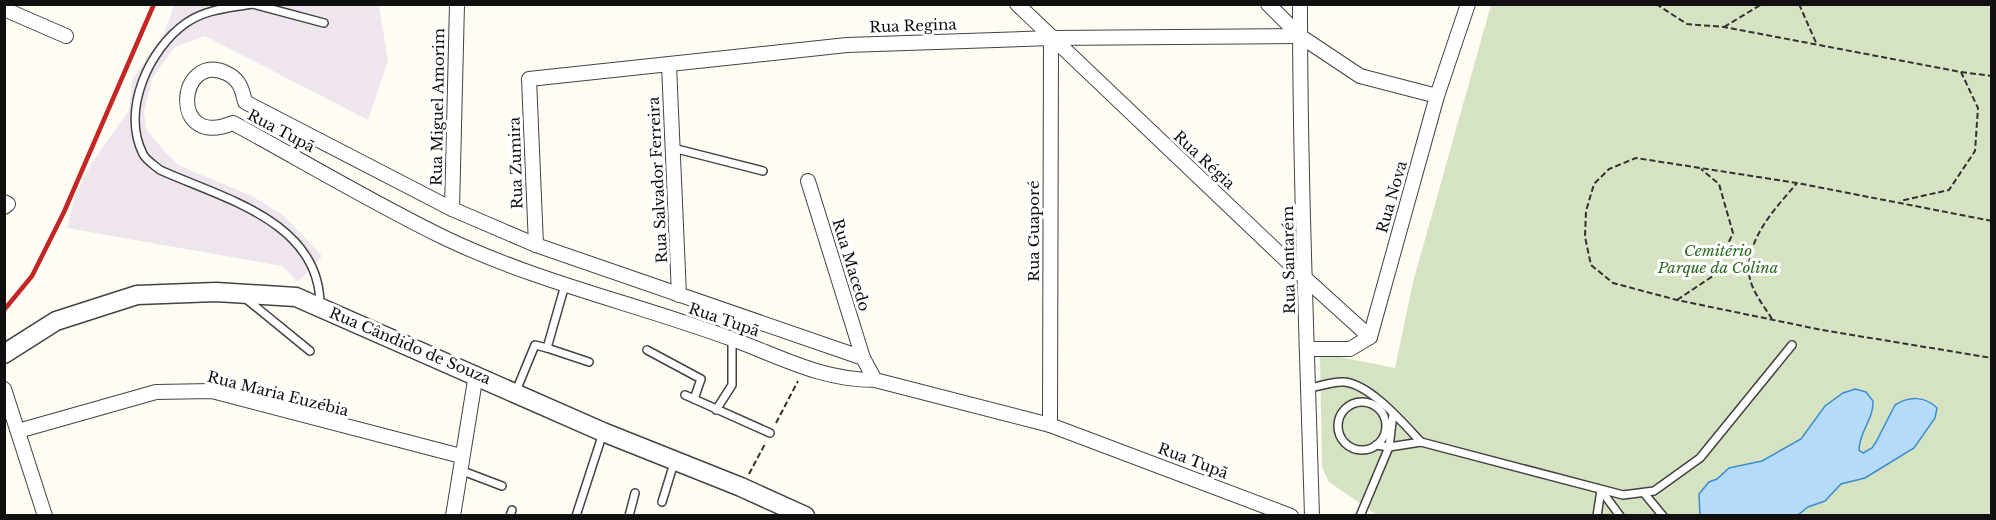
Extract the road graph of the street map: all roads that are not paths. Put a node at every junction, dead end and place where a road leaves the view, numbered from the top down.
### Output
1 (252, 4) edge
2 (457, 4) edge
3 (1017, 4) edge
4 (1268, 4) edge
5 (1300, 4) edge
6 (1468, 4) edge
7 (4, 9) edge
8 (324, 23) dead end
9 (66, 36) dead end
10 (1300, 36) junction
11 (1051, 38) junction
12 (669, 64) junction
13 (529, 80) joint
14 (1437, 96) junction
15 (673, 148) junction
16 (763, 171) dead end
17 (808, 181) dead end
18 (452, 209) junction
19 (536, 245) junction
20 (1307, 280) junction
21 (565, 285) junction
22 (238, 292) junction
23 (679, 295) junction
24 (320, 307) junction
25 (1370, 337) junction
26 (732, 338) junction
27 (1792, 345) dead end
28 (547, 348) junction
29 (1308, 349) junction
30 (647, 350) dead end
31 (310, 351) dead end
32 (4, 354) edge
33 (863, 358) junction
34 (589, 362) dead end
35 (476, 375) junction
36 (875, 380) junction
37 (4, 389) edge
38 (1306, 389) junction
39 (516, 391) junction
40 (685, 395) dead end
41 (694, 399) junction
42 (716, 410) junction
43 (1381, 412) junction
44 (1394, 414) junction
45 (1050, 425) junction
46 (18, 431) junction
47 (603, 432) junction
48 (770, 433) dead end
49 (1421, 441) junction
50 (1376, 445) junction
51 (1389, 447) junction
52 (675, 460) junction
53 (460, 463) junction
54 (502, 486) dead end
55 (1601, 490) junction
56 (635, 493) dead end
57 (1644, 493) junction
58 (662, 502) dead end
59 (45, 516) edge
60 (453, 516) edge
61 (576, 516) edge
62 (629, 516) edge
63 (805, 516) edge
64 (1292, 516) edge
65 (1312, 516) edge
66 (1360, 516) edge
67 (1597, 516) edge
68 (1620, 516) edge
69 (1663, 516) edge

1 - 8 lane
1 - 24 lane
2 - 18 street, Rua Miguel Amorim
3 - 11 street, Rua Régia
4 - 10 street
5 - 10 street, Rua Santarém
6 - 14 street, Rua Nova
7 - 9 street
10 - 11 street, Rua Regina
10 - 14 street
10 - 20 street, Rua Santarém
11 - 12 street, Rua Regina
11 - 20 street, Rua Régia
11 - 45 street, Rua Guaporé
12 - 13 street, Rua Regina
12 - 15 street, Rua Salvador Ferreira
13 - 19 street, Rua Zumira
14 - 25 street, Rua Nova
15 - 16 lane
15 - 23 street, Rua Salvador Ferreira
17 - 33 street, Rua Macedo
18 - 19 street, Rua Tupã
18 - 21 street, Rua Tupã
19 - 23 street, Rua Tupã
20 - 25 street, Rua Régia
20 - 29 street, Rua Santarém
21 - 26 street, Rua Tupã
21 - 28 lane
22 - 24 street, Rua Cândido de Souza
22 - 31 lane
22 - 32 street, Rua Cândido de Souza
23 - 33 street, Rua Tupã
24 - 35 street, Rua Cândido de Souza
25 - 29 street
26 - 36 street, Rua Tupã
26 - 42 lane
27 - 57 lane
28 - 34 lane
28 - 39 lane
29 - 38 street, Rua Santarém
30 - 41 lane
33 - 36 street
35 - 39 street, Rua Cândido de Souza
35 - 53 street
36 - 45 street, Rua Tupã
37 - 46 street
38 - 44 lane
38 - 65 street, Rua Santarém
39 - 47 street, Rua Cândido de Souza
40 - 41 lane
41 - 42 lane
42 - 48 lane
43 - 44 lane
43 - 50 lane
43 - 50 lane
44 - 49 lane
44 - 51 lane
45 - 64 street, Rua Tupã
46 - 53 street, Rua Maria Euzébia
46 - 59 street
47 - 52 street, Rua Cândido de Souza
47 - 61 lane
49 - 51 lane
49 - 55 lane
50 - 51 lane
51 - 66 lane
52 - 58 lane
52 - 63 street, Rua Cândido de Souza
53 - 54 lane
53 - 60 street
55 - 57 lane
55 - 67 lane
55 - 68 lane
56 - 62 lane
57 - 69 lane

